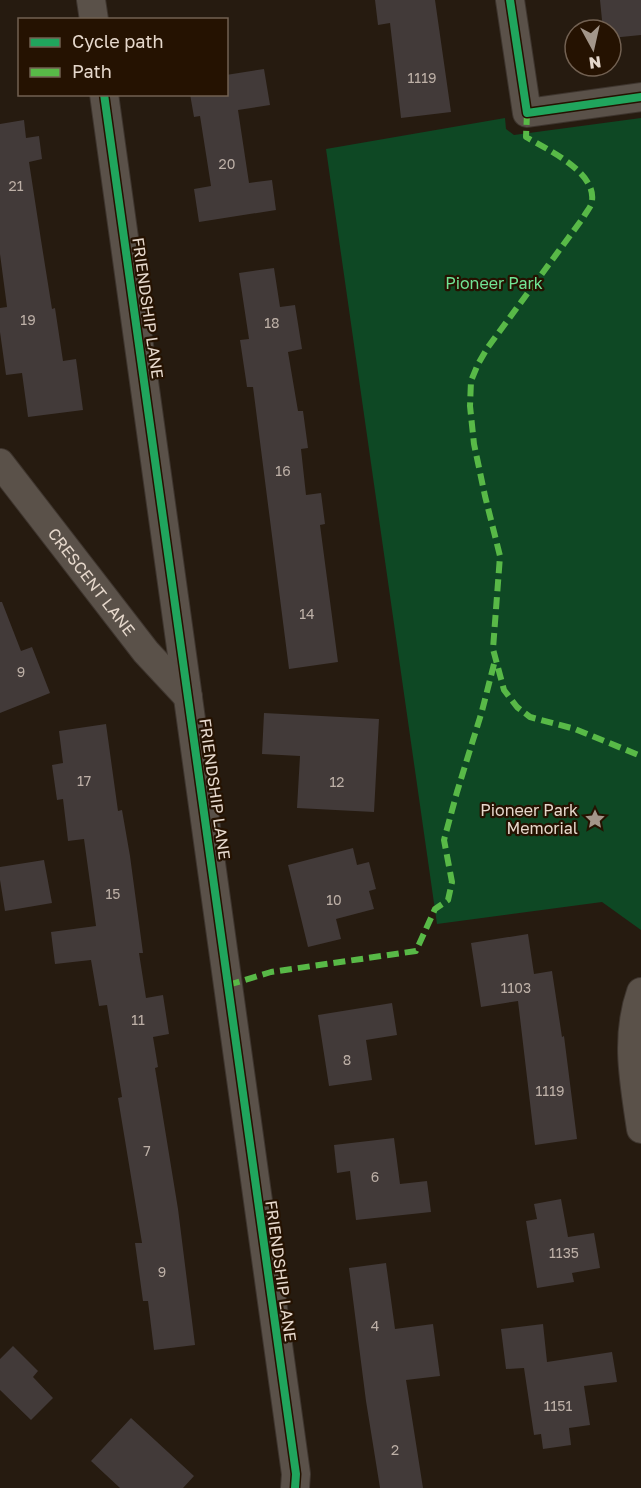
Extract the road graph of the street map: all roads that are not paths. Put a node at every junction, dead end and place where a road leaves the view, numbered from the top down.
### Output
1 (91, 0) edge
2 (510, 0) edge
3 (94, 18) edge
4 (104, 96) edge
5 (641, 97) edge
6 (0, 463) edge
7 (188, 697) junction
8 (641, 992) edge
9 (641, 1128) edge
10 (295, 1488) edge

1 - 3 street
2 - 5 street
4 - 7 street, FRIENDSHIP LANE
6 - 7 street, CRESCENT LANE
7 - 10 street, FRIENDSHIP LANE
8 - 9 street

